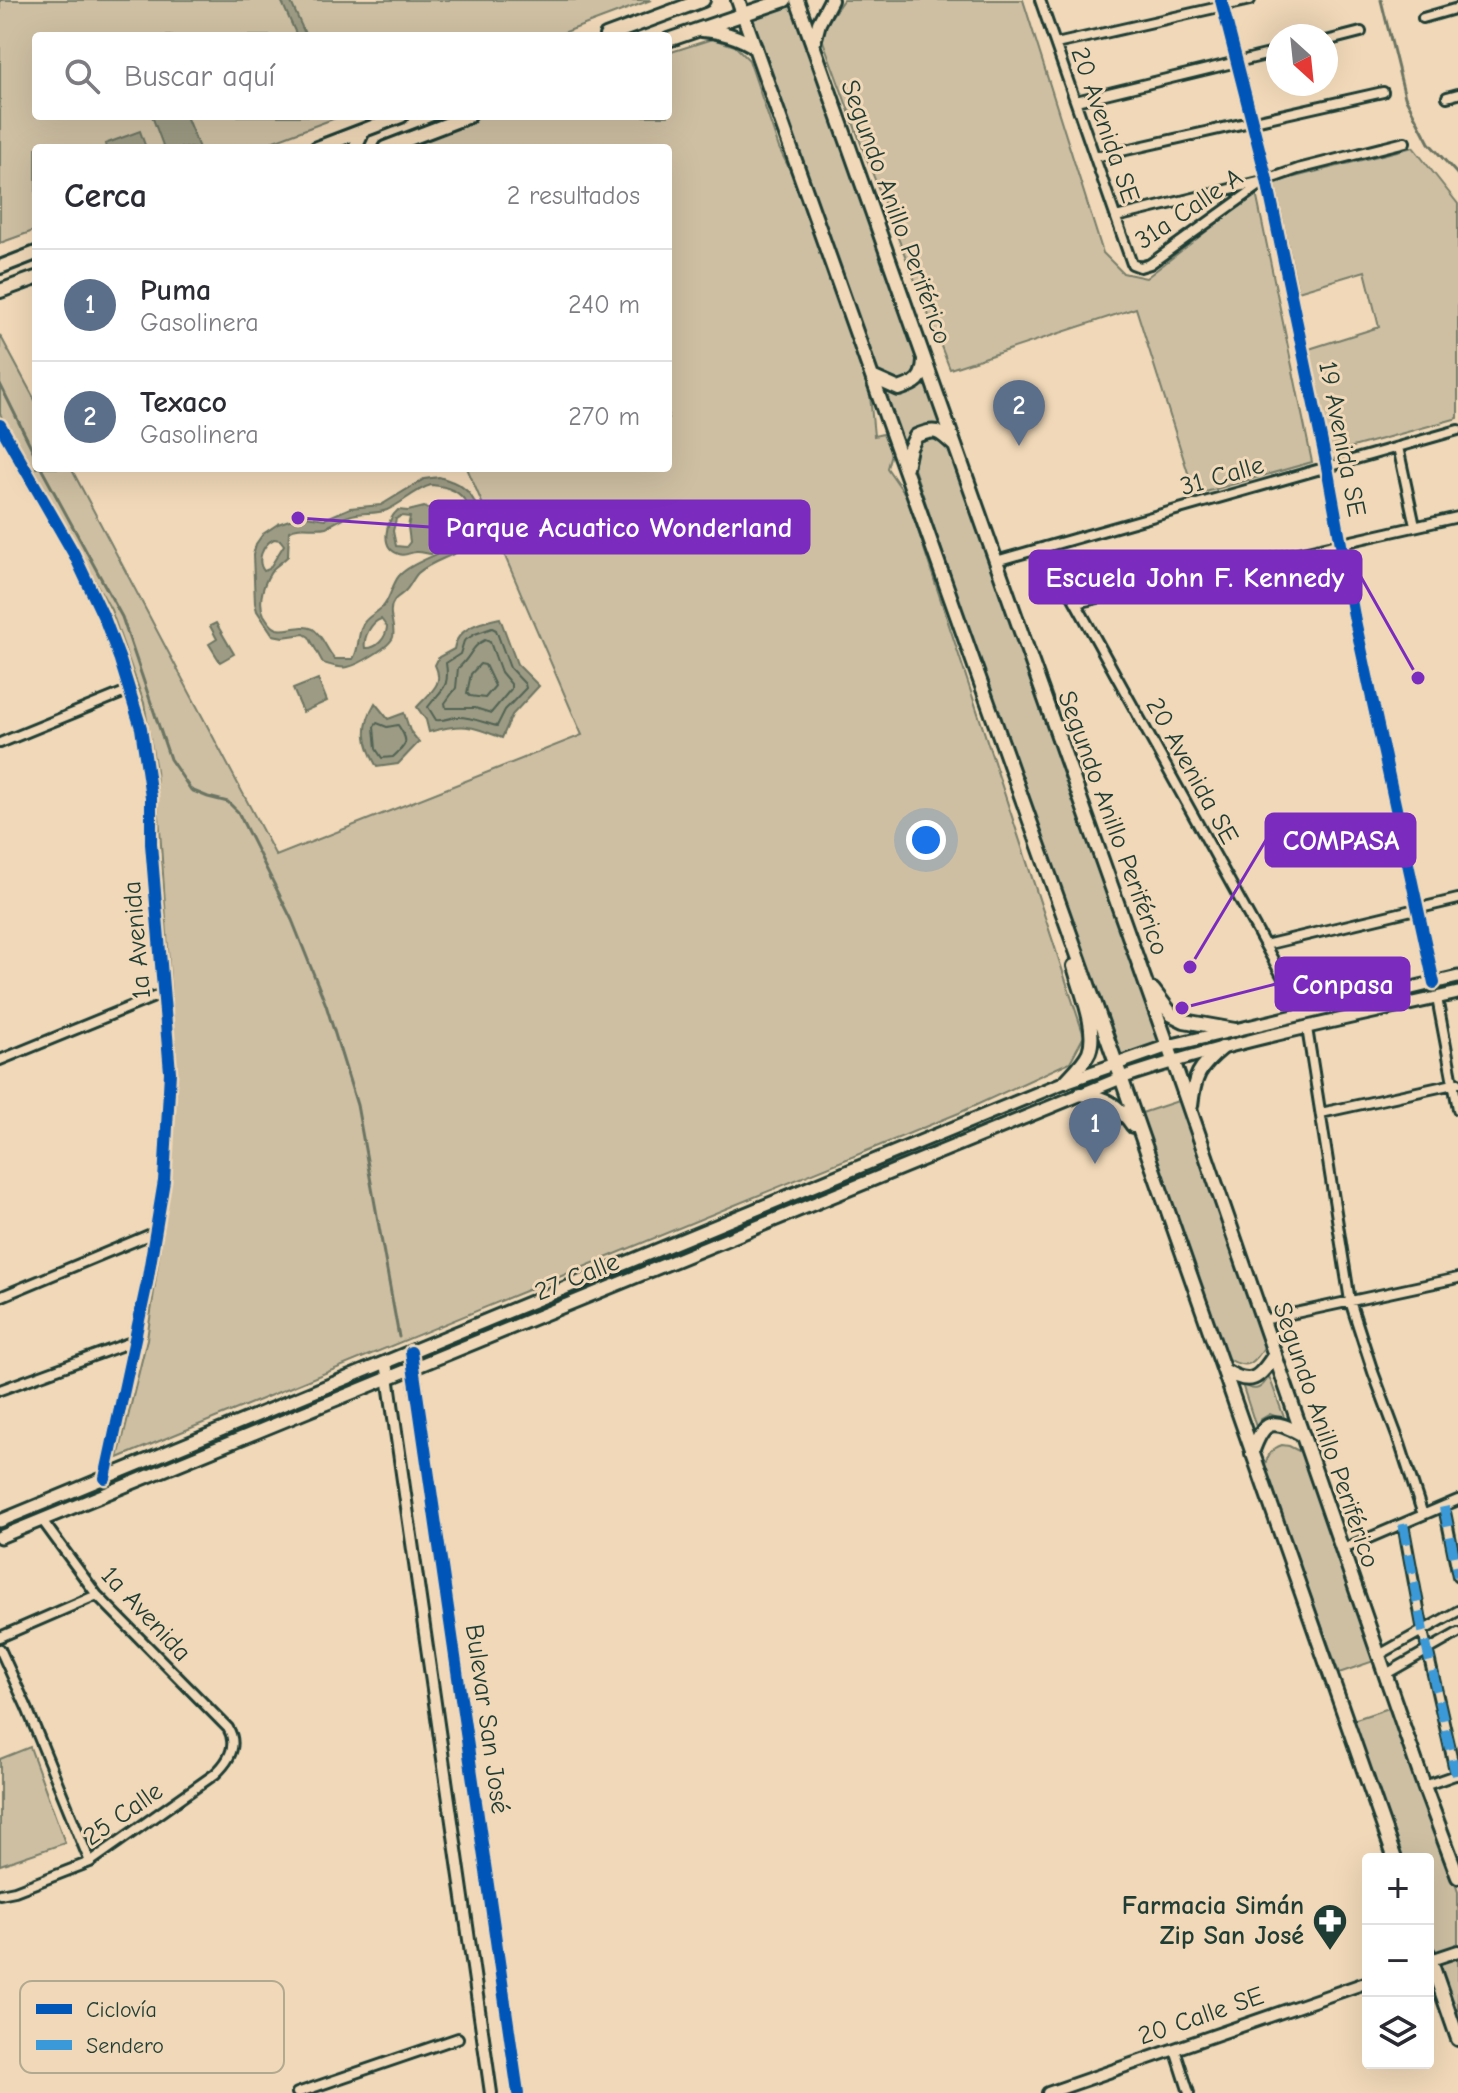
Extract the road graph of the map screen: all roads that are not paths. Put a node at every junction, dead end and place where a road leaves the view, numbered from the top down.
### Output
1 (703, 0) edge
2 (738, 0) edge
3 (785, 0) edge
4 (831, 0) edge
5 (1040, 0) edge
6 (1250, 0) edge
7 (1222, 3) edge
8 (799, 6) edge
9 (1458, 8) edge
10 (742, 13) junction
11 (1423, 18) dead end
12 (694, 30) junction
13 (617, 32) edge
14 (1361, 32) dead end
15 (672, 38) edge
16 (1338, 38) edge
17 (1056, 44) junction
18 (813, 46) junction
19 (755, 47) junction
20 (1266, 55) edge
21 (1236, 63) junction
22 (1383, 92) dead end
23 (1458, 94) edge
24 (1447, 97) dead end
25 (1076, 101) junction
26 (391, 120) edge
27 (458, 120) edge
28 (1252, 123) junction
29 (363, 131) junction
30 (1405, 142) dead end
31 (328, 144) edge
32 (357, 144) edge
33 (396, 144) edge
34 (1095, 157) junction
35 (1267, 180) junction
36 (1116, 217) junction
37 (32, 255) edge
38 (1132, 264) joint
39 (0, 267) edge
40 (32, 279) edge
41 (0, 291) edge
42 (924, 358) junction
43 (872, 377) junction
44 (0, 425) edge
45 (1458, 430) edge
46 (956, 447) junction
47 (1398, 447) junction
48 (1327, 467) junction
49 (906, 471) junction
50 (1458, 517) edge
51 (1415, 526) junction
52 (1340, 543) junction
53 (1045, 547) junction
54 (996, 561) junction
55 (1076, 603) junction
56 (130, 690) junction
57 (0, 743) edge
58 (1458, 899) edge
59 (1418, 908) junction
60 (1063, 912) junction
61 (1265, 945) junction
62 (1144, 977) junction
63 (1458, 977) edge
64 (1434, 983) junction
65 (164, 993) junction
66 (1458, 993) edge
67 (1437, 998) junction
68 (1303, 1014) junction
69 (1307, 1028) junction
70 (1235, 1030) junction
71 (1168, 1046) junction
72 (1222, 1048) junction
73 (0, 1060) edge
74 (1173, 1061) junction
75 (1116, 1063) junction
76 (1121, 1078) junction
77 (1065, 1082) junction
78 (1455, 1083) edge
79 (1080, 1094) junction
80 (1458, 1109) edge
81 (1190, 1113) junction
82 (1321, 1113) junction
83 (1145, 1146) junction
84 (156, 1232) junction
85 (1458, 1278) edge
86 (0, 1297) edge
87 (1350, 1301) junction
88 (1263, 1320) junction
89 (134, 1341) junction
90 (411, 1352) junction
91 (1275, 1354) junction
92 (386, 1362) junction
93 (414, 1368) junction
94 (1224, 1370) junction
95 (389, 1378) junction
96 (0, 1390) edge
97 (417, 1394) joint
98 (1303, 1435) junction
99 (1252, 1453) junction
100 (105, 1478) junction
101 (1458, 1500) edge
102 (1444, 1507) junction
103 (1423, 1515) junction
104 (42, 1520) junction
105 (0, 1521) edge
106 (1403, 1524) junction
107 (0, 1537) edge
108 (1343, 1549) junction
109 (1458, 1576) edge
110 (97, 1595) junction
111 (1458, 1611) edge
112 (1423, 1631) junction
113 (1458, 1633) edge
114 (0, 1637) edge
115 (0, 1649) edge
116 (1429, 1651) junction
117 (1379, 1655) junction
118 (1386, 1674) junction
119 (228, 1728) joint
120 (1457, 1775) edge
121 (1424, 1786) junction
122 (1393, 1853) edge
123 (90, 1862) junction
124 (1458, 1877) edge
125 (0, 1894) edge
126 (1458, 1951) edge
127 (1434, 1957) edge
128 (1434, 1972) edge
129 (1362, 1984) edge
130 (458, 2038) dead end
131 (1458, 2039) edge
132 (1175, 2049) junction
133 (297, 2093) edge
134 (491, 2093) edge
135 (518, 2093) edge
136 (1048, 2093) edge
137 (1189, 2093) edge

1 - 13 main road
2 - 10 main road
3 - 10 main road
4 - 18 main road
5 - 17 street, 20 Avenida SE
6 - 7 street
7 - 17 street
7 - 21 street, 19 Avenida SE
8 - 18 main road, Segundo Anillo Periférico
9 - 11 street
10 - 12 main road
10 - 19 main road
12 - 15 main road
12 - 19 main road
14 - 16 street
17 - 25 street, 20 Avenida SE
18 - 42 main road, Segundo Anillo Periférico
19 - 43 main road
20 - 21 street
21 - 25 street
21 - 28 street, 19 Avenida SE
22 - 28 street
23 - 24 street
25 - 34 street, 20 Avenida SE
26 - 29 main road
27 - 33 main road
28 - 34 street
28 - 35 street, 19 Avenida SE
29 - 31 main road
29 - 32 main road
30 - 35 street
34 - 36 street, 20 Avenida SE
35 - 36 street
35 - 38 street, 31a Calle A
35 - 48 street, 19 Avenida SE
36 - 38 street, 20 Avenida SE
37 - 39 main road
40 - 41 main road
42 - 43 main road
42 - 46 main road, Segundo Anillo Periférico
43 - 49 main road
44 - 56 street, 1a Avenida
45 - 47 street, 31 Calle
46 - 49 main road
46 - 54 main road, Segundo Anillo Periférico
47 - 48 street, 31 Calle
47 - 51 street
48 - 52 street, 19 Avenida SE
48 - 53 street, 31 Calle
49 - 60 main road
50 - 51 street
51 - 52 street
52 - 55 street
52 - 59 street, 19 Avenida SE
53 - 54 street, 31 Calle
53 - 55 street, 20 Avenida SE
54 - 62 main road, Segundo Anillo Periférico
55 - 61 street, 20 Avenida SE
56 - 57 street
56 - 65 street, 1a Avenida
58 - 59 street
59 - 61 street
59 - 64 street, 19 Avenida SE
60 - 75 main road
60 - 77 main road
61 - 68 street, 20 Avenida SE
62 - 70 main road
62 - 71 main road, Segundo Anillo Periférico
63 - 64 main road, 27 Calle
64 - 68 main road, 27 Calle
65 - 73 street
65 - 84 street, 1a Avenida
66 - 67 main road, 27 Calle
67 - 69 main road, 27 Calle
67 - 78 street
68 - 70 main road, 27 Calle
69 - 72 main road, 27 Calle
69 - 82 street
70 - 71 main road, 27 Calle
71 - 74 main road, Segundo Anillo Periférico
71 - 75 main road, 27 Calle
72 - 74 main road, 27 Calle
72 - 81 main road
74 - 76 main road, 27 Calle
74 - 81 main road, Segundo Anillo Periférico
75 - 76 main road
75 - 77 main road, 27 Calle
76 - 79 main road, 27 Calle
76 - 83 main road
77 - 90 main road, 27 Calle
78 - 80 street
78 - 82 street
79 - 83 main road
79 - 93 main road, 27 Calle
81 - 88 main road, Segundo Anillo Periférico
82 - 87 street
83 - 94 main road
84 - 86 street
84 - 89 street, 1a Avenida
85 - 87 street
87 - 88 street
87 - 103 street
88 - 91 main road, Segundo Anillo Periférico
89 - 96 street
89 - 100 street, 1a Avenida
90 - 92 main road, 27 Calle
90 - 93 street, Bulevar San José
91 - 94 main road
91 - 98 main road, Segundo Anillo Periférico
92 - 95 street, Bulevar San José
92 - 100 main road, 27 Calle
93 - 95 main road, 27 Calle
93 - 97 street, Bulevar San José
94 - 99 main road
95 - 104 main road, 27 Calle
95 - 134 street, Bulevar San José
97 - 135 street, Bulevar San José
98 - 99 main road
98 - 108 main road, Segundo Anillo Periférico
99 - 122 main road
100 - 105 main road, 27 Calle
101 - 102 street
102 - 103 street
102 - 109 street
103 - 106 street
104 - 107 main road, 27 Calle
104 - 110 street, 1a Avenida
106 - 108 street
106 - 112 street
108 - 117 main road, Segundo Anillo Periférico
110 - 114 street
110 - 119 street, 1a Avenida
111 - 112 street
112 - 116 street
112 - 117 street
113 - 116 street
115 - 123 street
116 - 118 street
116 - 120 street
117 - 118 main road, Segundo Anillo Periférico
118 - 121 main road, Segundo Anillo Periférico
119 - 123 street, 25 Calle
120 - 121 street
121 - 124 main road, Segundo Anillo Periférico
123 - 125 street, 25 Calle
126 - 127 street
128 - 131 main road
129 - 132 street, 20 Calle SE
130 - 133 street
132 - 136 street, 20 Calle SE
132 - 137 street

